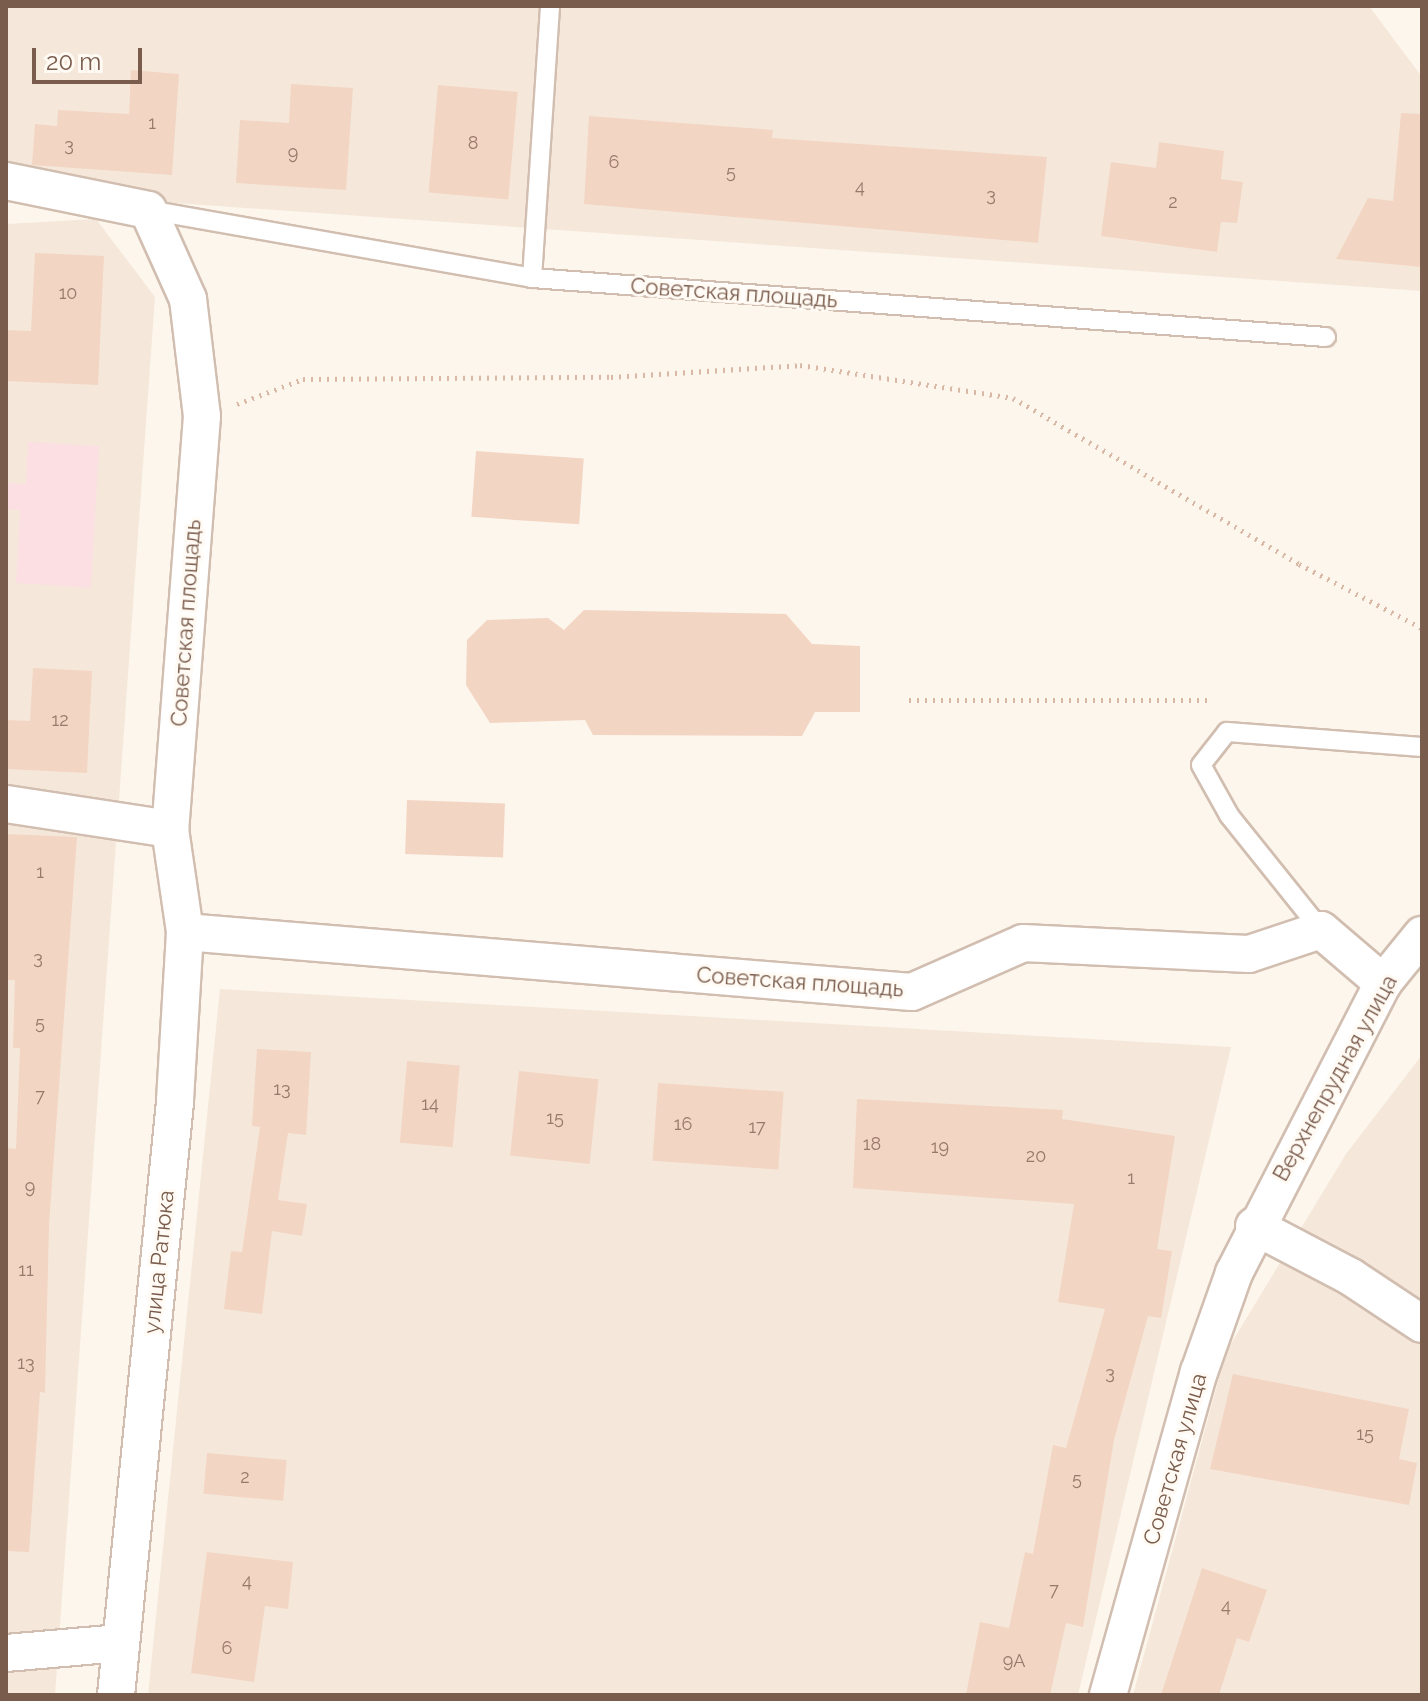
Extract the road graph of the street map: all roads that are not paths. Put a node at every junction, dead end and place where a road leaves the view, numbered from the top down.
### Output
1 (550, 6) edge
2 (6, 181) edge
3 (148, 210) junction
4 (532, 278) junction
5 (1326, 337) dead end
6 (1422, 747) edge
7 (6, 804) edge
8 (170, 829) junction
9 (1321, 930) junction
10 (185, 932) junction
11 (1422, 935) edge
12 (1383, 983) junction
13 (1254, 1226) junction
14 (1422, 1324) edge
15 (120, 1643) junction
16 (6, 1653) edge
17 (116, 1695) edge
18 (1108, 1695) edge

1 - 4 lane
2 - 3 street
3 - 4 lane, Советская площадь
3 - 8 street, Советская площадь
4 - 5 lane, Советская площадь
6 - 9 lane
7 - 8 street
8 - 10 street, улица Ратюка
9 - 10 street, Советская площадь
9 - 12 street
10 - 15 street, улица Ратюка
11 - 12 street, Верхнепрудная улица
12 - 13 street, Верхнепрудная улица
13 - 14 street
13 - 18 street, Советская улица
15 - 16 street
15 - 17 street, улица Ратюка

